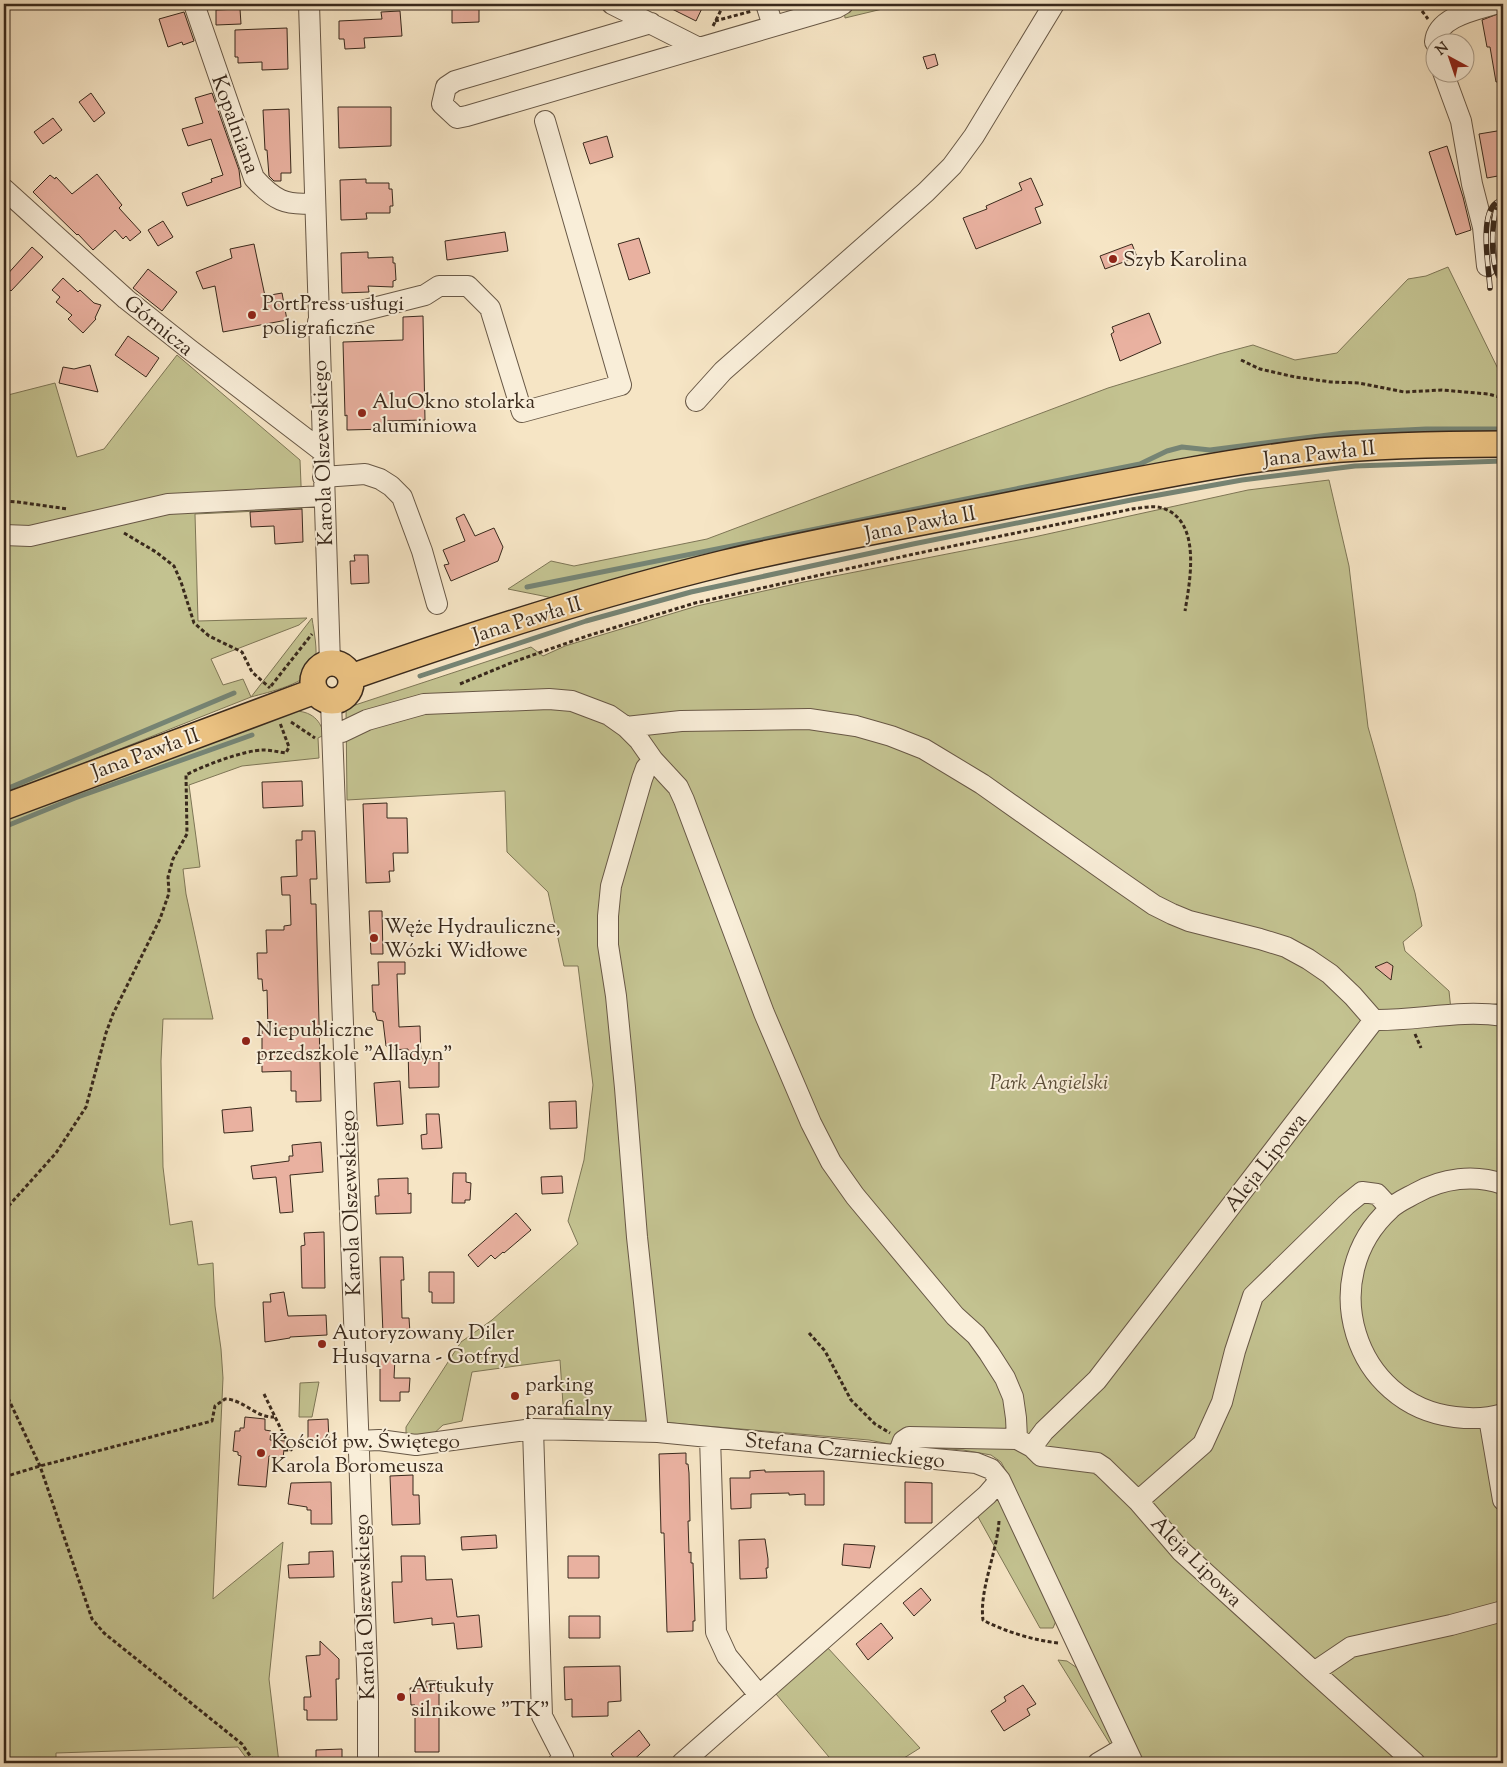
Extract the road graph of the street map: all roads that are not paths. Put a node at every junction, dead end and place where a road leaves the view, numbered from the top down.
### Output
1 (194, 4) edge
2 (309, 4) edge
3 (612, 4) edge
4 (843, 4) edge
5 (1054, 4) edge
6 (1494, 4) edge
7 (767, 5) edge
8 (651, 23) junction
9 (773, 26) junction
10 (1440, 32) edge
11 (699, 48) junction
12 (1447, 82) edge
13 (544, 121) dead end
14 (4, 189) edge
15 (315, 203) junction
16 (1487, 266) dead end
17 (318, 322) junction
18 (696, 401) dead end
19 (1503, 444) edge
20 (322, 451) junction
21 (323, 486) junction
22 (4, 535) edge
23 (437, 604) dead end
24 (330, 663) junction
25 (351, 677) junction
26 (323, 696) junction
27 (626, 727) junction
28 (342, 732) dead end
29 (653, 760) junction
30 (4, 807) edge
31 (1503, 1016) edge
32 (1374, 1020) junction
33 (1503, 1184) edge
34 (1390, 1208) junction
35 (1496, 1416) edge
36 (533, 1429) junction
37 (658, 1432) junction
38 (710, 1437) junction
39 (1024, 1443) junction
40 (355, 1447) junction
41 (901, 1448) junction
42 (1000, 1480) junction
43 (1503, 1500) edge
44 (1138, 1501) junction
45 (1503, 1611) edge
46 (1314, 1672) junction
47 (759, 1695) junction
48 (1129, 1755) edge
49 (368, 1763) edge
50 (558, 1763) edge
51 (682, 1763) edge
52 (1098, 1763) edge
53 (1415, 1763) edge

1 - 15 street, Kopalniana
2 - 15 street, Karola Olszewskiego
3 - 8 street
4 - 9 street
5 - 18 street
6 - 10 street
7 - 9 street
8 - 11 street
8 - 11 street
9 - 11 street
12 - 16 street
13 - 17 street
14 - 20 street, Górnicza
15 - 17 street, Karola Olszewskiego
17 - 20 street, Karola Olszewskiego
19 - 25 main road, Jana Pawła II
20 - 21 street, Karola Olszewskiego
21 - 22 street
21 - 23 street
21 - 24 street, Karola Olszewskiego
24 - 25 main road
24 - 26 main road
25 - 26 main road
26 - 30 main road, Jana Pawła II
26 - 40 street, Karola Olszewskiego
27 - 28 street
27 - 29 street
27 - 32 street
29 - 37 street
29 - 39 street
31 - 32 street
32 - 39 street, Aleja Lipowa
33 - 34 street
34 - 35 street
34 - 44 street, Aleja Lipowa
35 - 43 street
36 - 37 street, Stefana Czarnieckiego
36 - 40 street, Stefana Czarnieckiego
36 - 50 street
37 - 38 street, Stefana Czarnieckiego
38 - 41 street, Stefana Czarnieckiego
38 - 47 street
39 - 41 street
39 - 44 street
40 - 49 street, Karola Olszewskiego
41 - 42 street, Stefana Czarnieckiego
42 - 47 street
42 - 48 street, Stefana Czarnieckiego
44 - 46 street, Aleja Lipowa
45 - 46 street
46 - 53 street, Aleja Lipowa
47 - 51 street
48 - 52 street, Stefana Czarnieckiego

